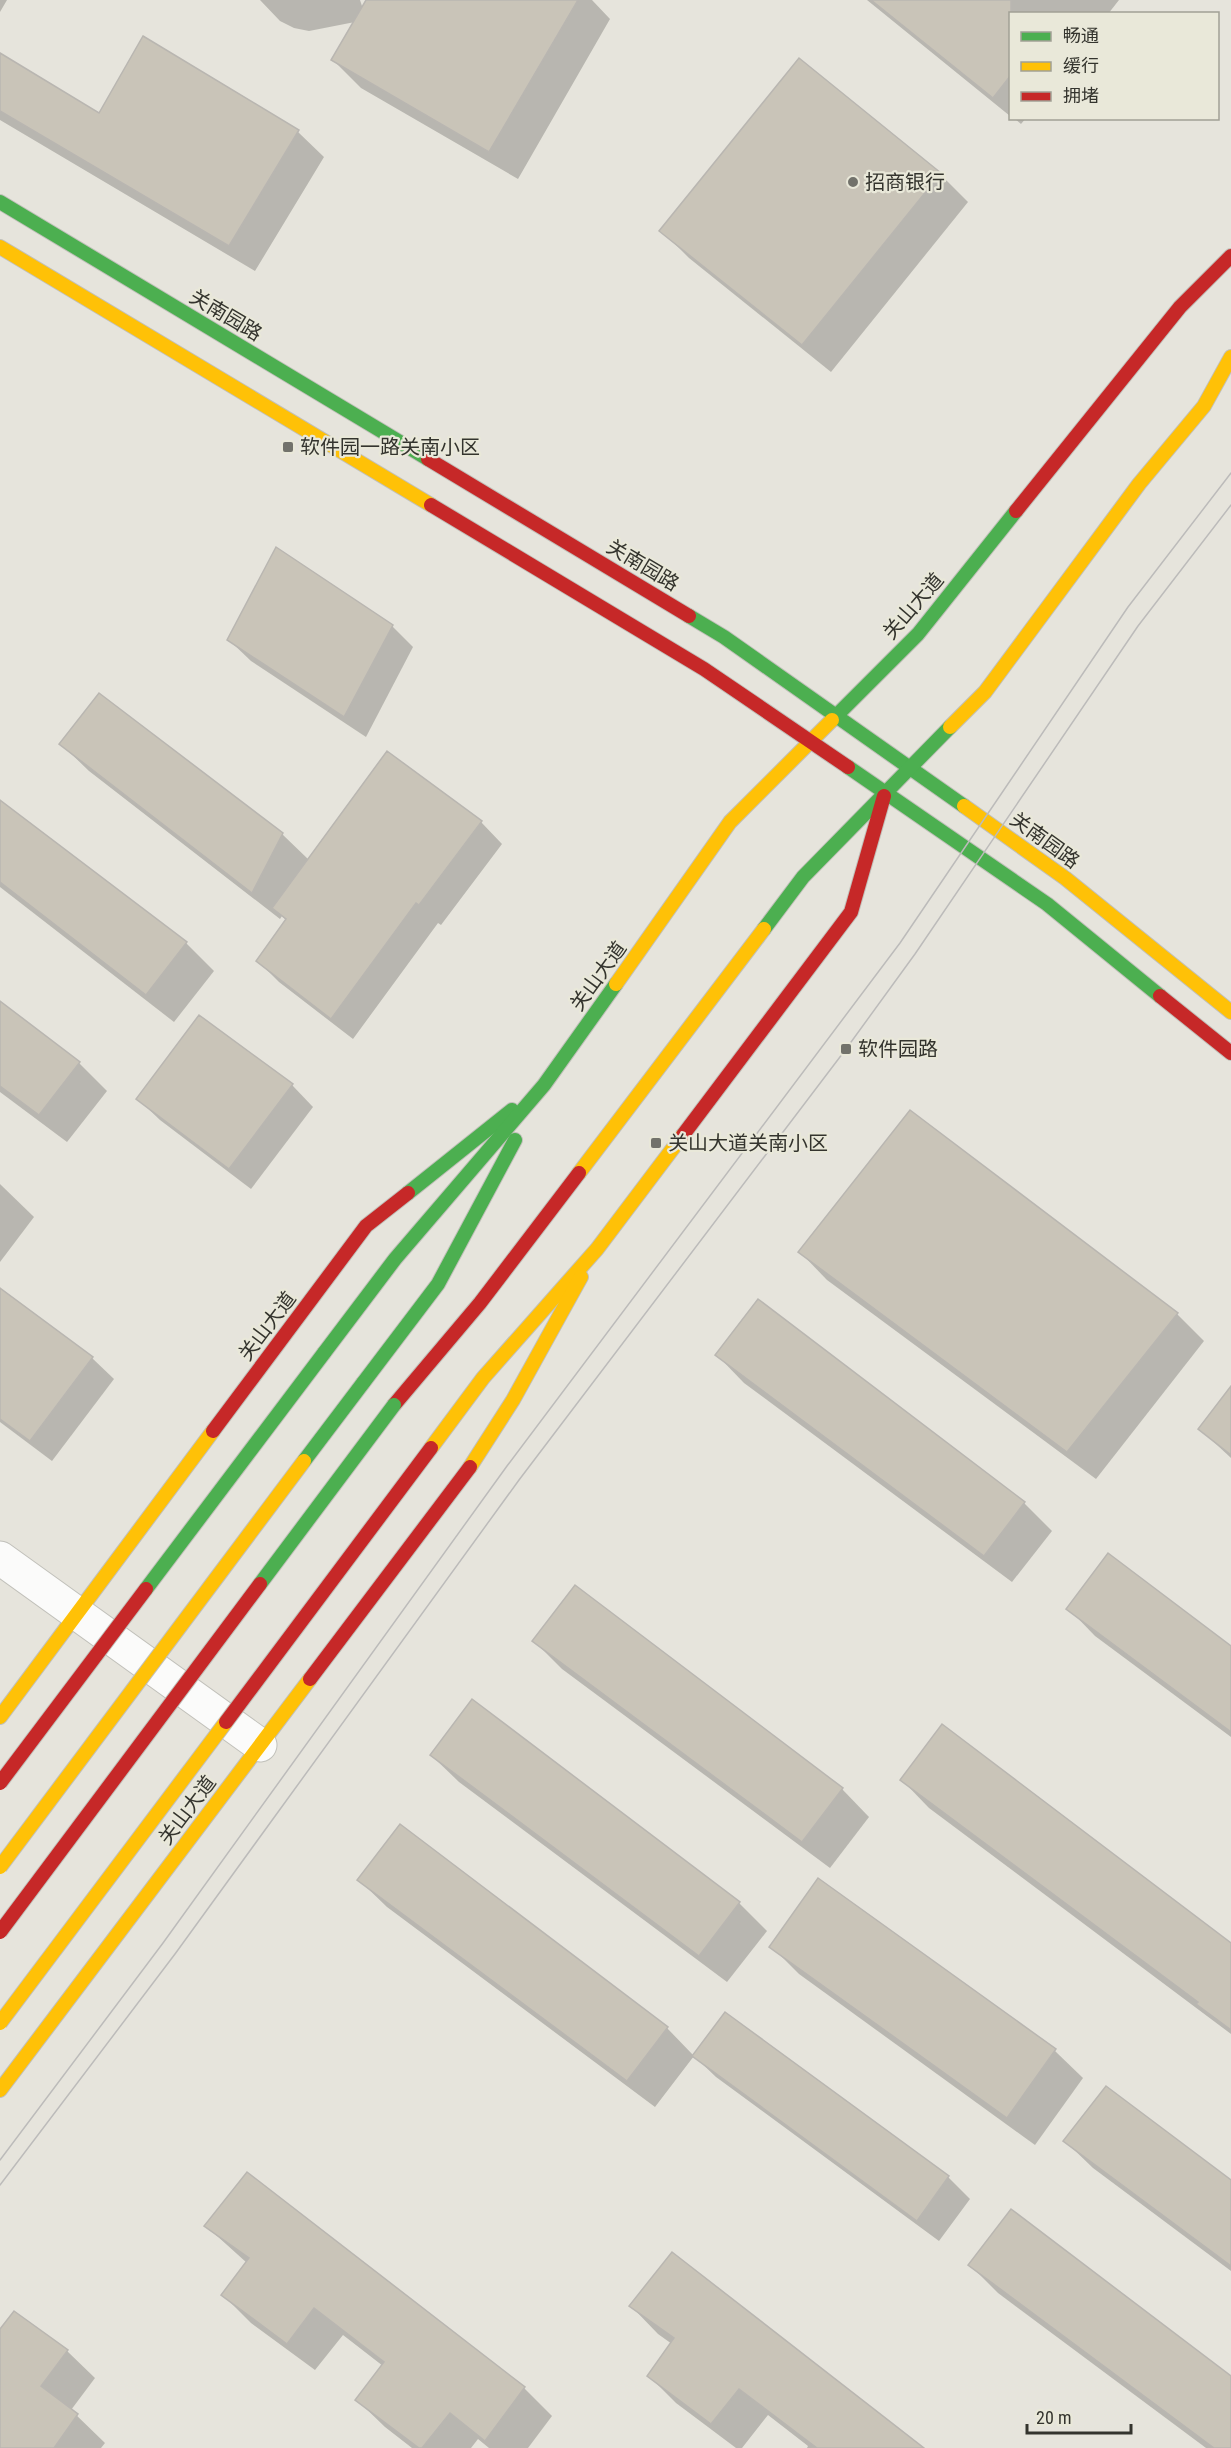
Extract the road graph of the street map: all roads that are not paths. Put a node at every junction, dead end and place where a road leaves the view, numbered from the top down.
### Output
1 (0, 202) edge
2 (0, 247) edge
3 (1231, 256) edge
4 (1231, 357) edge
5 (836, 716) junction
6 (811, 741) junction
7 (910, 768) junction
8 (885, 793) junction
9 (1231, 1012) edge
10 (1231, 1053) edge
11 (544, 1085) junction
12 (597, 1249) junction
13 (0, 1558) edge
14 (75, 1614) junction
15 (0, 1717) edge
16 (260, 1745) junction
17 (0, 1783) edge
18 (0, 1867) edge
19 (0, 1932) edge
20 (0, 2023) edge
21 (0, 2090) edge

1 - 5 main road, 关南园路
2 - 6 main road
3 - 5 main road, 关山大道
4 - 7 main road
5 - 6 main road, 关山大道
5 - 7 main road, 关南园路
6 - 8 main road
6 - 11 main road, 关山大道
7 - 8 main road
7 - 9 main road, 关南园路
8 - 10 main road
8 - 12 main road
8 - 19 main road, bridge
11 - 14 main road, 关山大道
11 - 17 main road, bridge
11 - 18 main road, bridge
12 - 16 main road, 关山大道
12 - 20 main road, bridge
13 - 14 street
14 - 15 main road, 关山大道
14 - 16 street
16 - 21 main road, 关山大道

